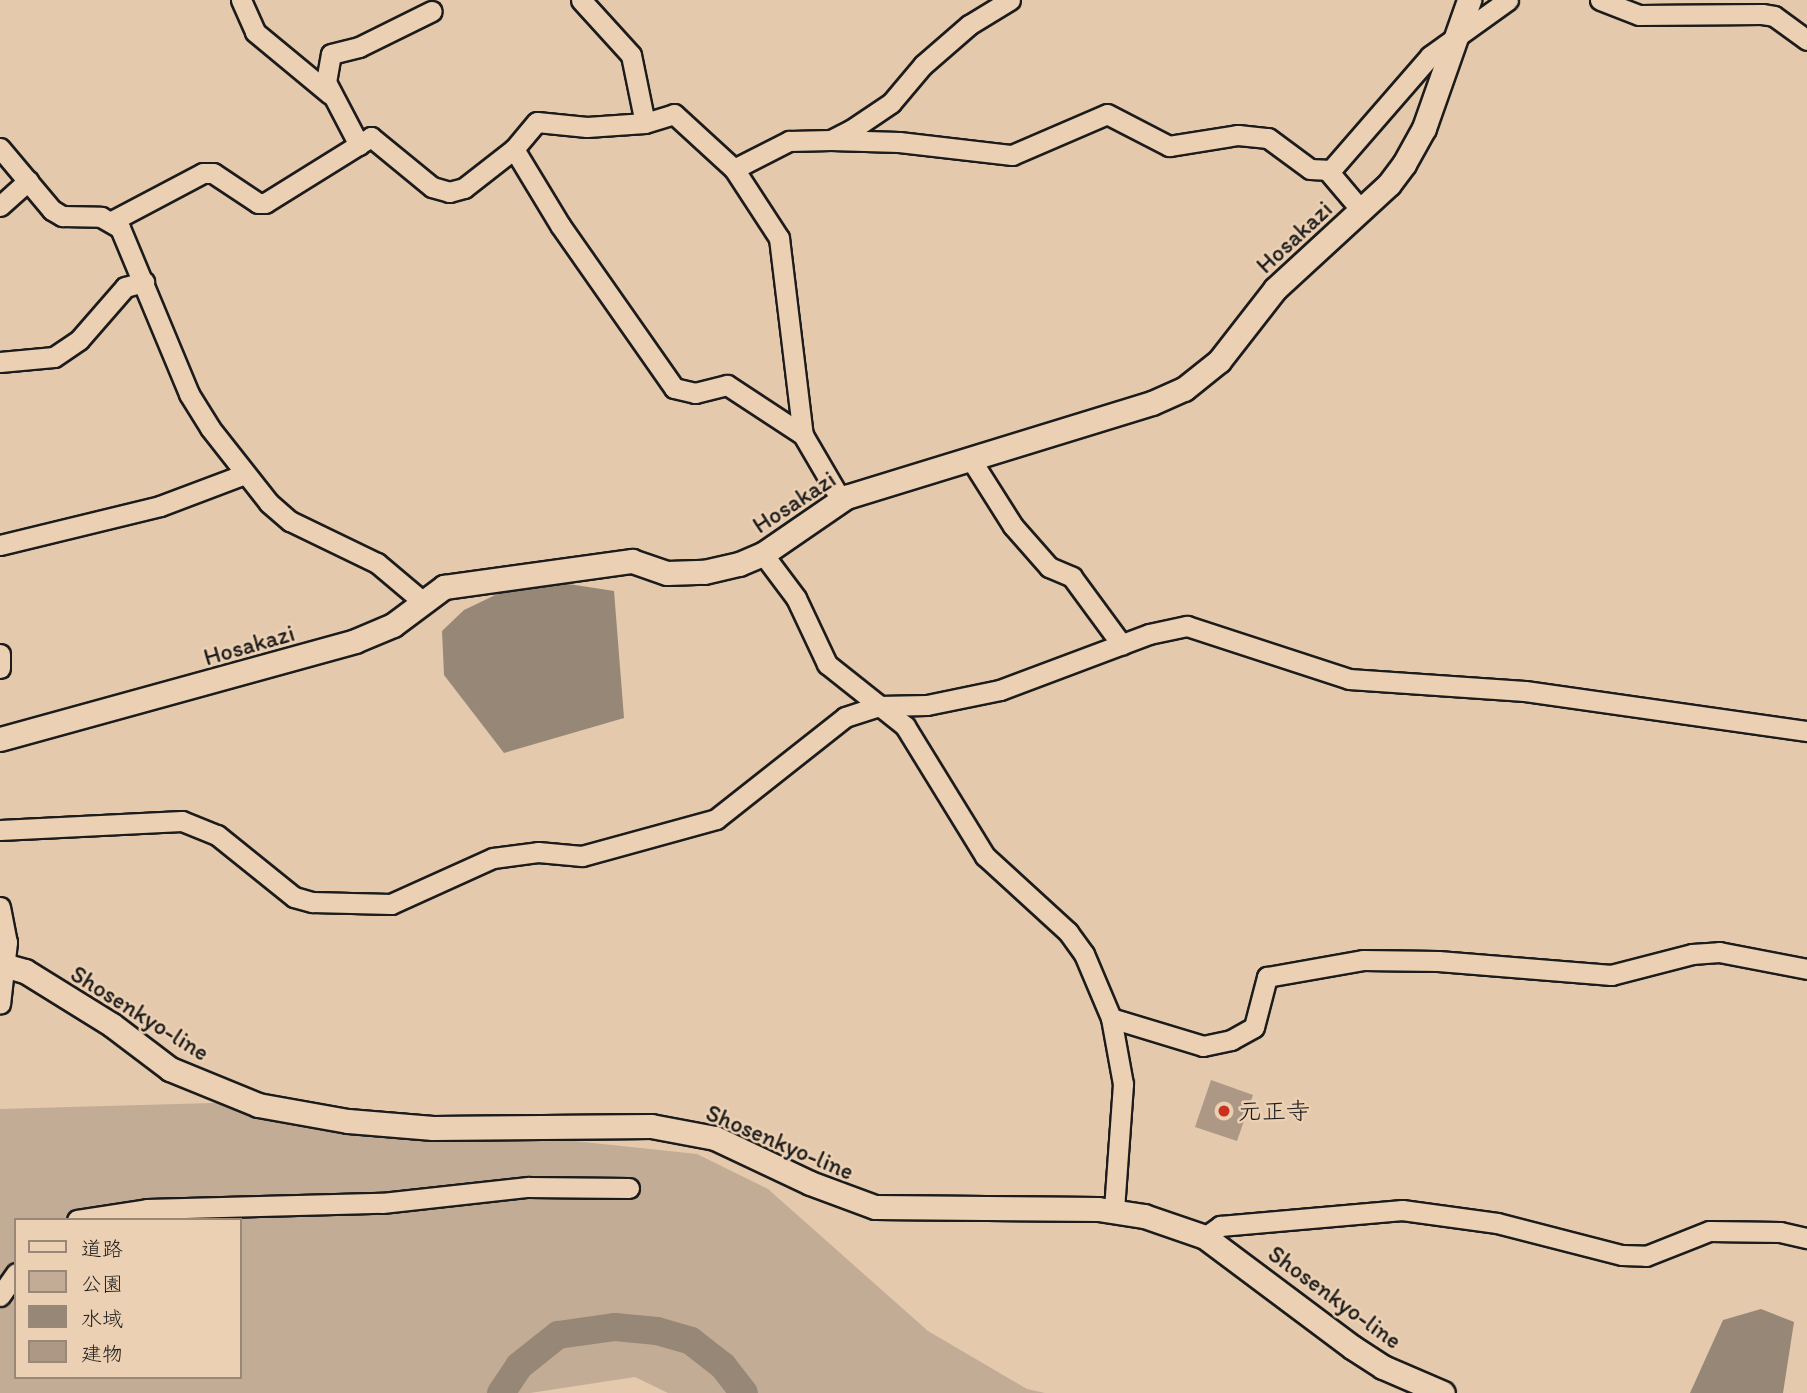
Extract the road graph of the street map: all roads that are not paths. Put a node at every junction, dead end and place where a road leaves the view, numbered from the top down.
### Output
1 (241, 0) edge
2 (581, 0) edge
3 (1010, 0) edge
4 (1469, 0) edge
5 (1508, 0) edge
6 (1600, 0) edge
7 (432, 11) dead end
8 (1452, 38) junction
9 (1807, 40) edge
10 (330, 94) junction
11 (645, 123) junction
12 (831, 140) junction
13 (359, 145) junction
14 (0, 148) edge
15 (514, 149) junction
16 (734, 169) junction
17 (1328, 171) junction
18 (28, 181) junction
19 (0, 206) edge
20 (1361, 210) junction
21 (112, 221) junction
22 (144, 282) junction
23 (0, 362) edge
24 (803, 435) junction
25 (970, 458) junction
26 (245, 474) junction
27 (841, 500) junction
28 (0, 545) edge
29 (763, 554) junction
30 (421, 600) junction
31 (1122, 645) junction
32 (0, 654) edge
33 (0, 668) edge
34 (879, 706) junction
35 (1807, 731) edge
36 (0, 739) edge
37 (0, 830) edge
38 (0, 907) edge
39 (3, 964) edge
40 (1807, 969) edge
41 (0, 1004) edge
42 (1111, 1018) junction
43 (629, 1188) dead end
44 (1114, 1212) junction
45 (90, 1218) edge
46 (1205, 1237) junction
47 (1807, 1238) edge
48 (14, 1276) edge
49 (0, 1296) edge
50 (1443, 1393) edge

1 - 10 street
2 - 11 street
3 - 12 street
4 - 8 main road, Hosakazi
5 - 8 street
6 - 9 street
7 - 10 street
8 - 17 street
8 - 20 main road, Hosakazi
10 - 13 street
11 - 15 street
11 - 16 street
12 - 16 street
12 - 17 street
13 - 15 street
13 - 21 street
14 - 18 street
15 - 24 street
16 - 24 street
17 - 20 street
18 - 19 street
18 - 21 street
20 - 25 main road, Hosakazi
21 - 22 street
22 - 23 street
22 - 26 street
24 - 27 street
25 - 27 main road, Hosakazi
25 - 31 street
26 - 28 street
26 - 30 street
27 - 29 main road, Hosakazi
29 - 30 main road, Hosakazi
29 - 34 street
30 - 36 main road, Hosakazi
31 - 34 street
31 - 35 street
32 - 33 street
34 - 37 street
34 - 42 street
38 - 39 street
39 - 41 street
39 - 44 main road, Shosenkyo-line
40 - 42 street
42 - 44 street
43 - 45 street
44 - 46 main road, Shosenkyo-line
46 - 47 street
46 - 50 main road, Shosenkyo-line
48 - 49 street

